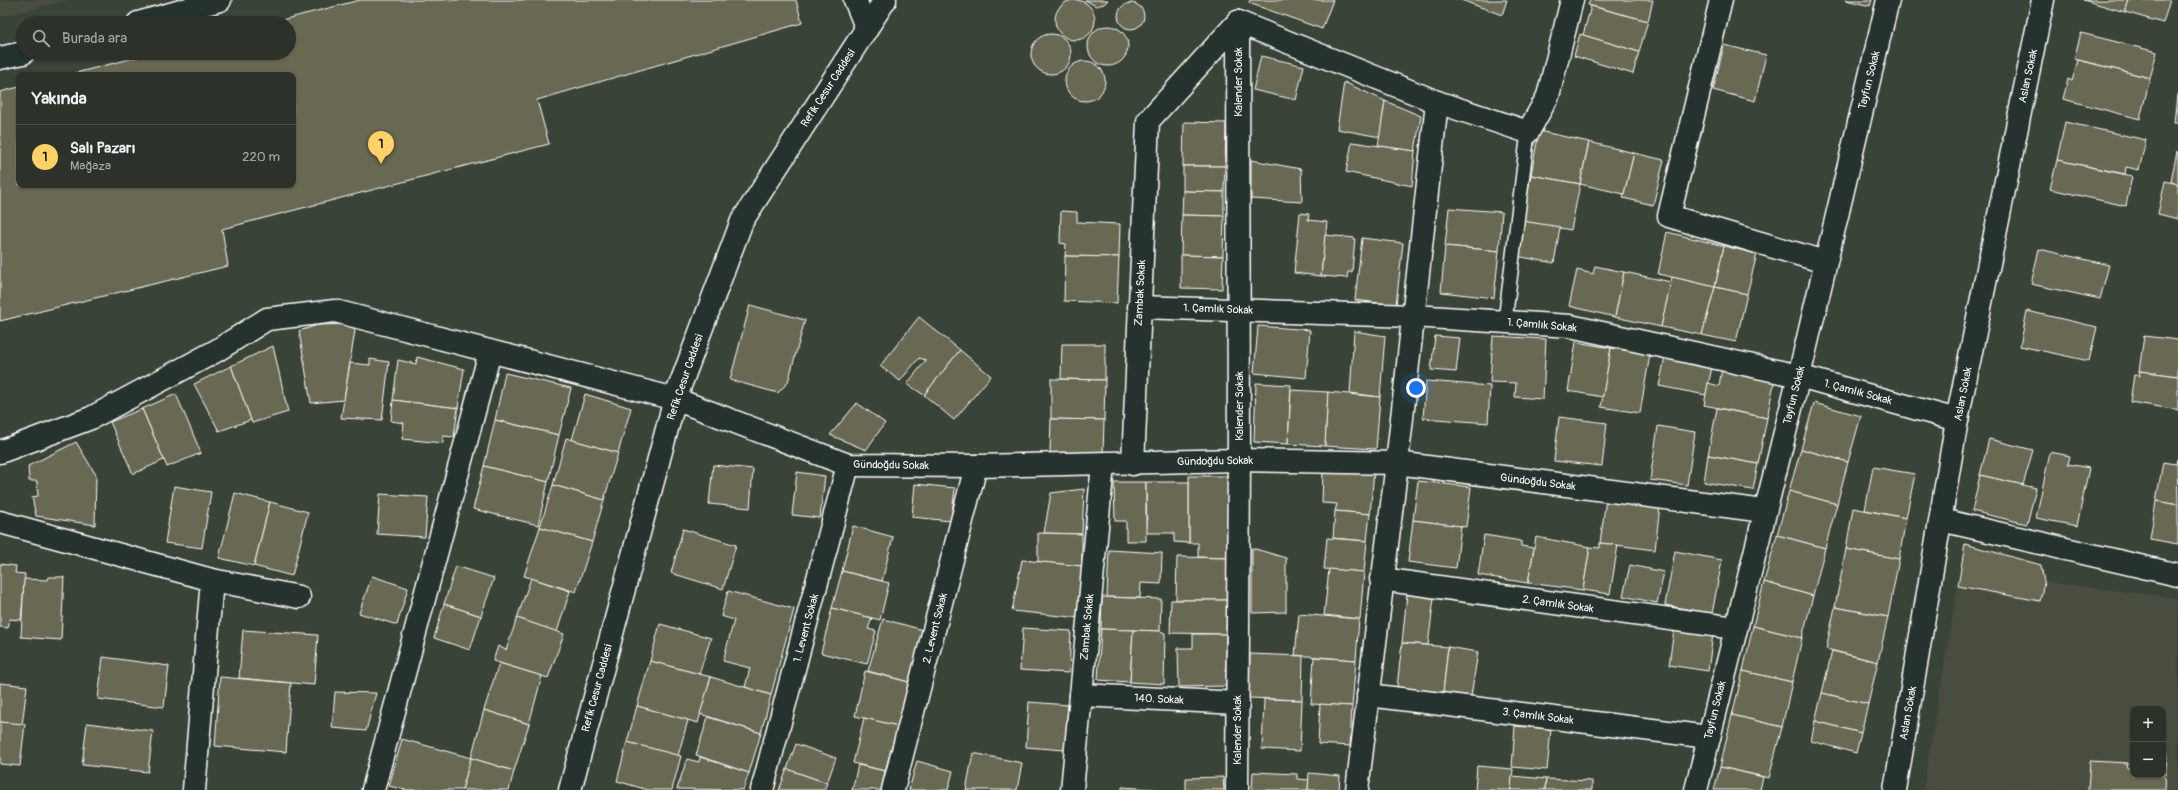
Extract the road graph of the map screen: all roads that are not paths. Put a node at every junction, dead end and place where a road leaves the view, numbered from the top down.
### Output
1 (220, 0) edge
2 (855, 0) edge
3 (885, 0) edge
4 (1572, 0) edge
5 (1721, 0) edge
6 (1888, 0) edge
7 (2043, 0) edge
8 (163, 16) edge
9 (1238, 22) junction
10 (867, 28) junction
11 (16, 55) edge
12 (0, 58) edge
13 (1437, 102) junction
14 (1528, 132) junction
15 (1825, 262) junction
16 (1139, 307) junction
17 (1238, 309) junction
18 (1413, 316) junction
19 (1505, 322) junction
20 (490, 352) junction
21 (1798, 376) junction
22 (675, 399) junction
23 (1957, 420) junction
24 (0, 452) edge
25 (1239, 460) junction
26 (1397, 463) junction
27 (1103, 464) junction
28 (1132, 464) junction
29 (848, 465) junction
30 (976, 466) junction
31 (1764, 511) junction
32 (1941, 520) junction
33 (0, 522) edge
34 (2178, 575) edge
35 (1381, 579) junction
36 (212, 580) junction
37 (299, 597) dead end
38 (1735, 628) junction
39 (1081, 695) junction
40 (1368, 695) junction
41 (1238, 703) junction
42 (1709, 737) junction
43 (194, 790) edge
44 (372, 790) edge
45 (570, 790) edge
46 (762, 790) edge
47 (894, 790) edge
48 (1072, 790) edge
49 (1237, 790) edge
50 (1357, 790) edge
51 (1696, 790) edge
52 (1895, 790) edge

1 - 8 street
2 - 10 street
3 - 10 street, Refik Cesur Caddesi
4 - 14 street
5 - 15 street
6 - 15 street, Tayfun Sokak
7 - 23 street, Aslan Sokak
9 - 13 street
9 - 16 street, Zambak Sokak
9 - 17 street, Kalender Sokak
10 - 22 street, Refik Cesur Caddesi
11 - 12 street
13 - 14 street
13 - 18 street
14 - 19 lane
15 - 21 street, Tayfun Sokak
16 - 17 street, 1. Çamlık Sokak
16 - 28 street, Zambak Sokak
17 - 18 street, 1. Çamlık Sokak
17 - 25 street, Kalender Sokak
18 - 19 street, 1. Çamlık Sokak
18 - 26 street
19 - 21 street, 1. Çamlık Sokak
20 - 22 street, Gündoğdu Sokak
20 - 24 street, Gündoğdu Sokak
20 - 44 street
21 - 23 street, 1. Çamlık Sokak
21 - 31 street, Tayfun Sokak
22 - 29 street, Gündoğdu Sokak
22 - 45 street, Refik Cesur Caddesi
23 - 32 street, Aslan Sokak
25 - 26 street, Gündoğdu Sokak
25 - 28 street, Gündoğdu Sokak
25 - 41 street, Kalender Sokak
26 - 31 street, Gündoğdu Sokak
26 - 35 street
27 - 28 street, Gündoğdu Sokak
27 - 30 street, Gündoğdu Sokak
27 - 39 street, Zambak Sokak
29 - 30 street, Gündoğdu Sokak
29 - 46 street, 1. Levent Sokak
30 - 47 street, 2. Levent Sokak
31 - 38 street, Tayfun Sokak
32 - 34 street
32 - 52 street, Aslan Sokak
33 - 36 street
35 - 38 street, 2. Çamlık Sokak
35 - 40 street
36 - 37 street
36 - 43 street
38 - 42 street, Tayfun Sokak
39 - 41 street, 140. Sokak
39 - 48 street, Zambak Sokak
40 - 42 street, 3. Çamlık Sokak
40 - 50 street
41 - 49 street, Kalender Sokak
42 - 51 street, Tayfun Sokak

